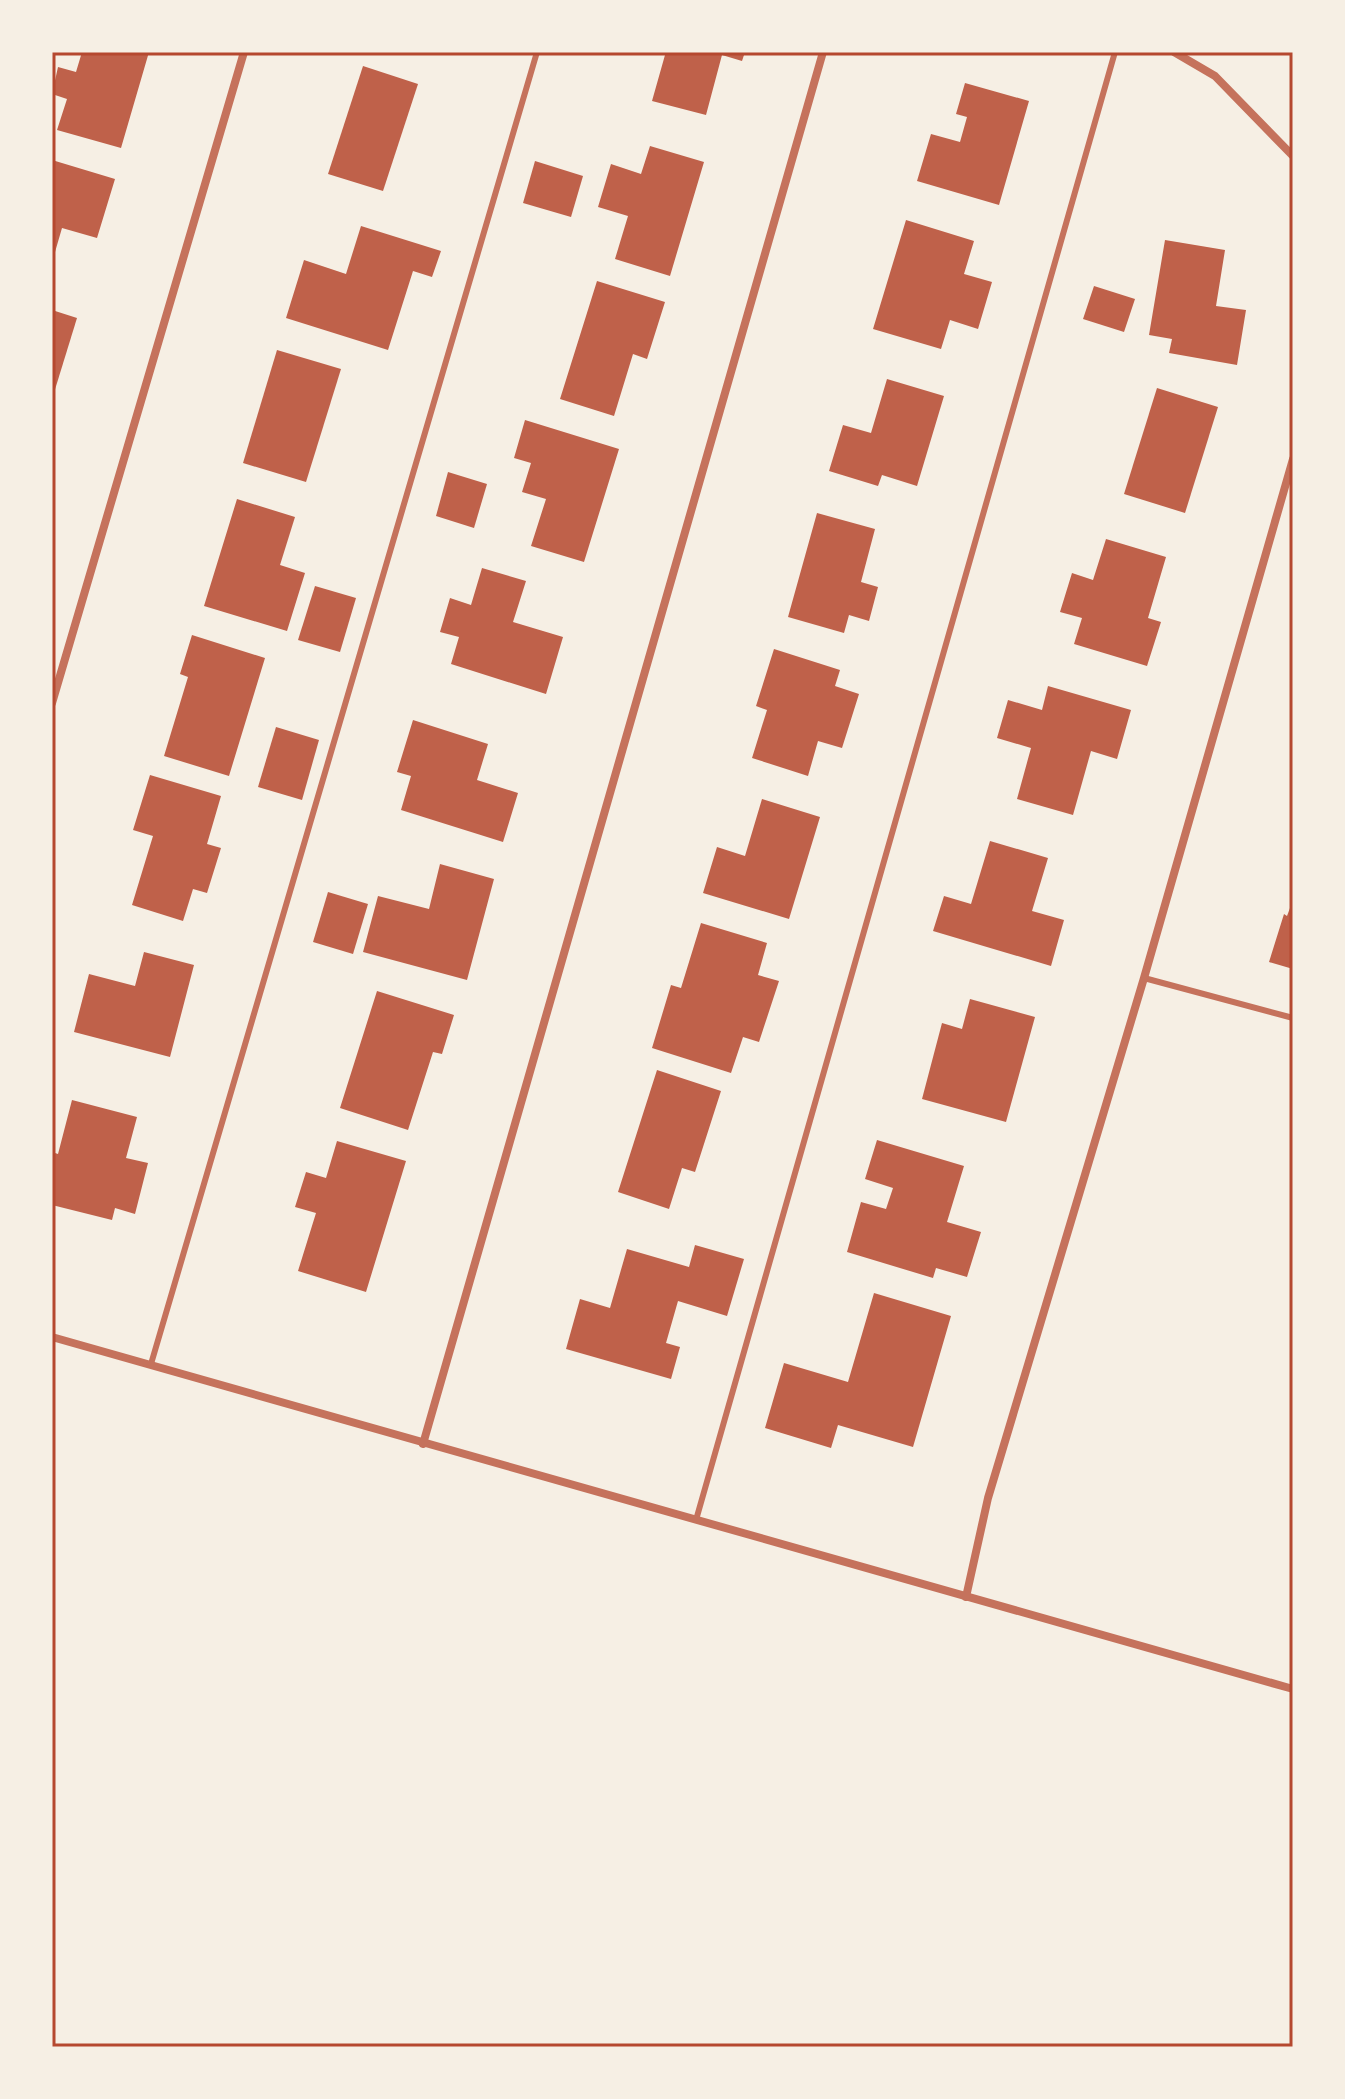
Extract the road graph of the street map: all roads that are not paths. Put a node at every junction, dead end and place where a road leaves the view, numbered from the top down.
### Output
1 (244, 52) edge
2 (537, 52) edge
3 (823, 52) edge
4 (1115, 52) edge
5 (1174, 52) edge
6 (1293, 156) edge
7 (1293, 459) edge
8 (52, 703) edge
9 (1144, 978) junction
10 (1293, 1018) edge
11 (52, 1337) edge
12 (151, 1364) junction
13 (423, 1444) junction
14 (696, 1520) junction
15 (966, 1597) junction
16 (1293, 1689) edge

1 - 8 street
2 - 12 lane
3 - 13 street
4 - 14 lane
5 - 6 street
7 - 9 street
9 - 10 lane
9 - 15 street
11 - 12 street
12 - 13 street
13 - 14 street
14 - 15 street
15 - 16 street

